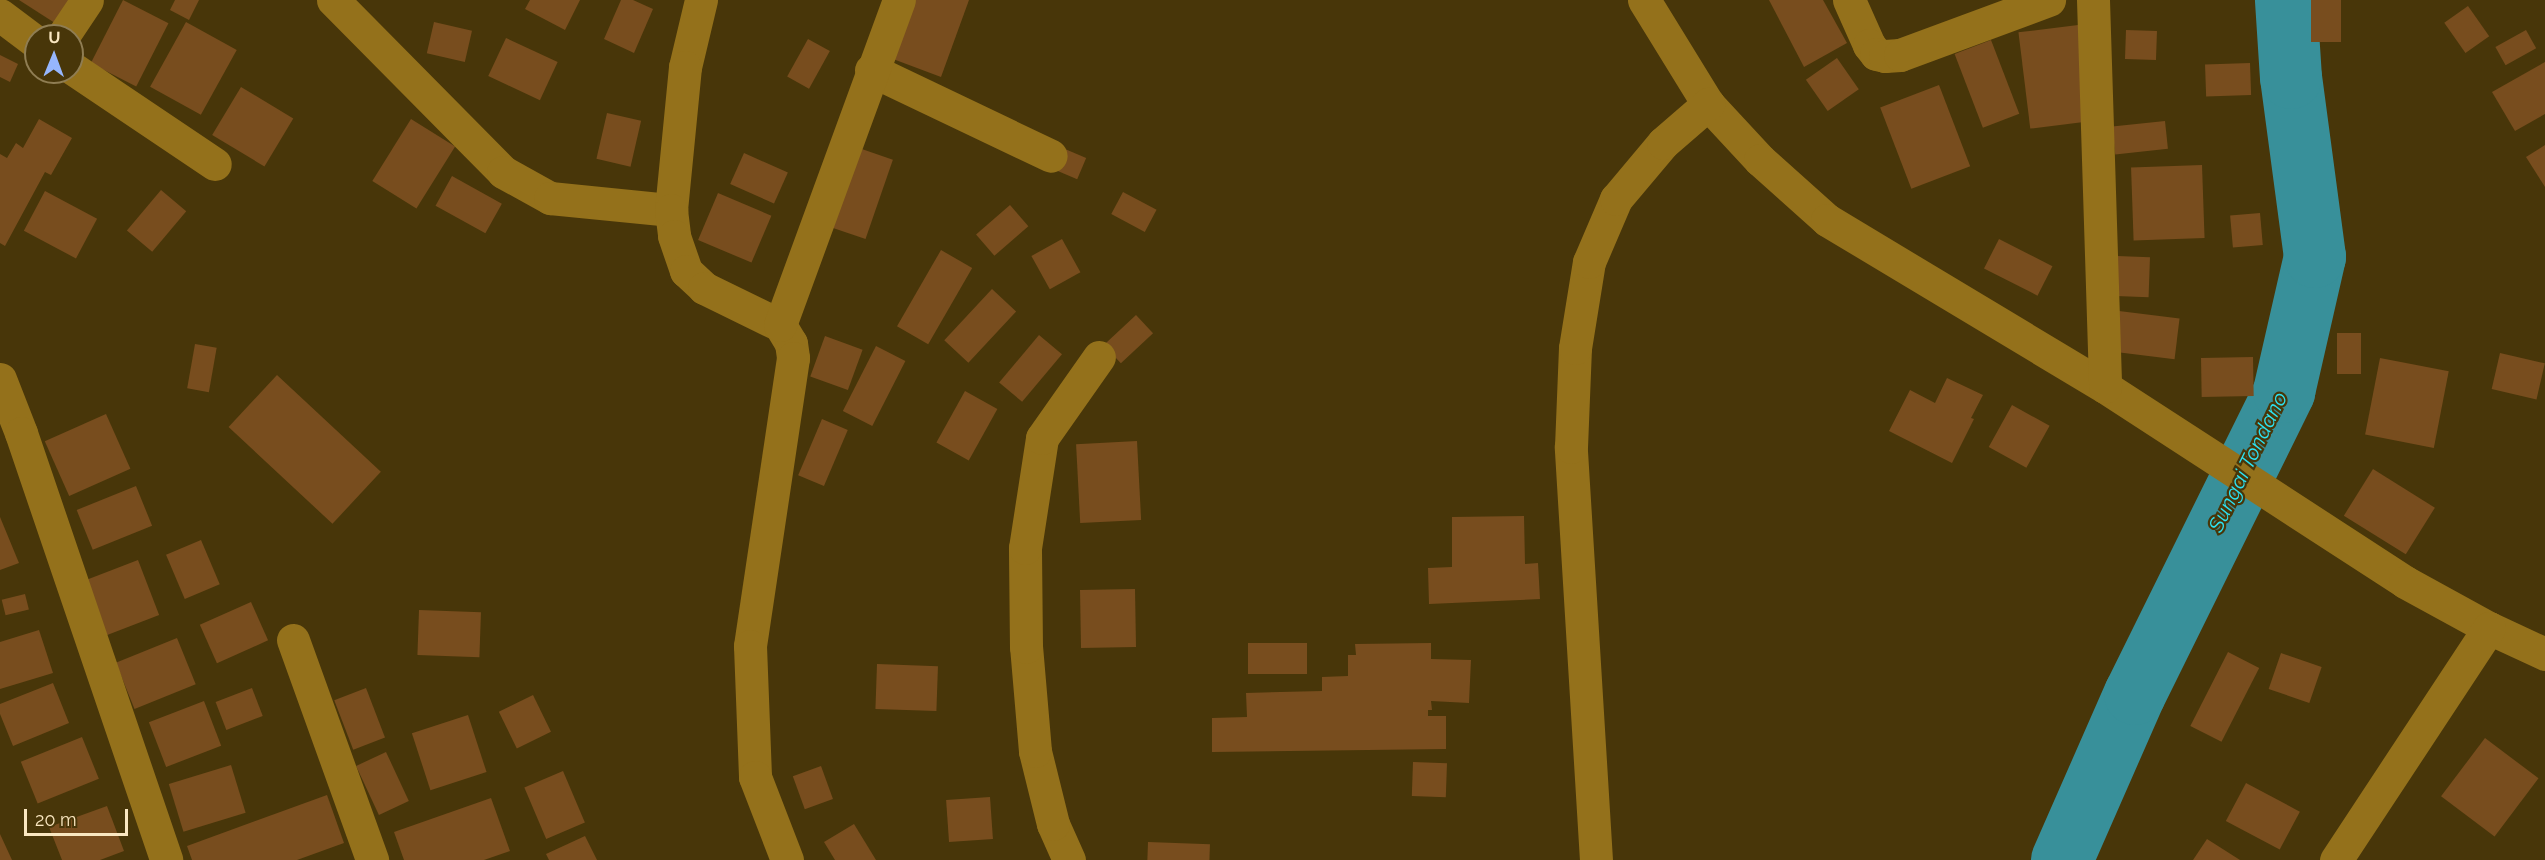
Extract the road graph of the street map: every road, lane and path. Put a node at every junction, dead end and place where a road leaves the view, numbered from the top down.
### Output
1 (87, 0) edge
2 (333, 0) edge
3 (701, 0) edge
4 (899, 0) edge
5 (1644, 0) edge
6 (1849, 0) edge
7 (2049, 0) edge
8 (2093, 0) edge
9 (0, 15) edge
10 (71, 24) edge
11 (24, 33) edge
12 (871, 70) junction
13 (84, 76) edge
14 (1708, 104) junction
15 (1051, 156) dead end
16 (215, 164) dead end
17 (671, 210) junction
18 (780, 325) junction
19 (1099, 357) dead end
20 (0, 379) edge
21 (2105, 387) junction
22 (2489, 628) junction
23 (293, 640) dead end
24 (2545, 654) edge
25 (166, 860) edge
26 (372, 860) edge
27 (787, 860) edge
28 (1069, 860) edge
29 (1596, 860) edge
30 (2336, 860) edge

1 - 10 street
2 - 17 street
3 - 17 street
4 - 12 street
5 - 14 street
6 - 7 street
8 - 21 street
9 - 11 street
12 - 15 street
12 - 18 street
13 - 16 street
14 - 21 street
14 - 29 street
17 - 18 street
18 - 27 street
19 - 28 street
20 - 25 street
21 - 22 street
22 - 24 street
22 - 30 street
23 - 26 street

